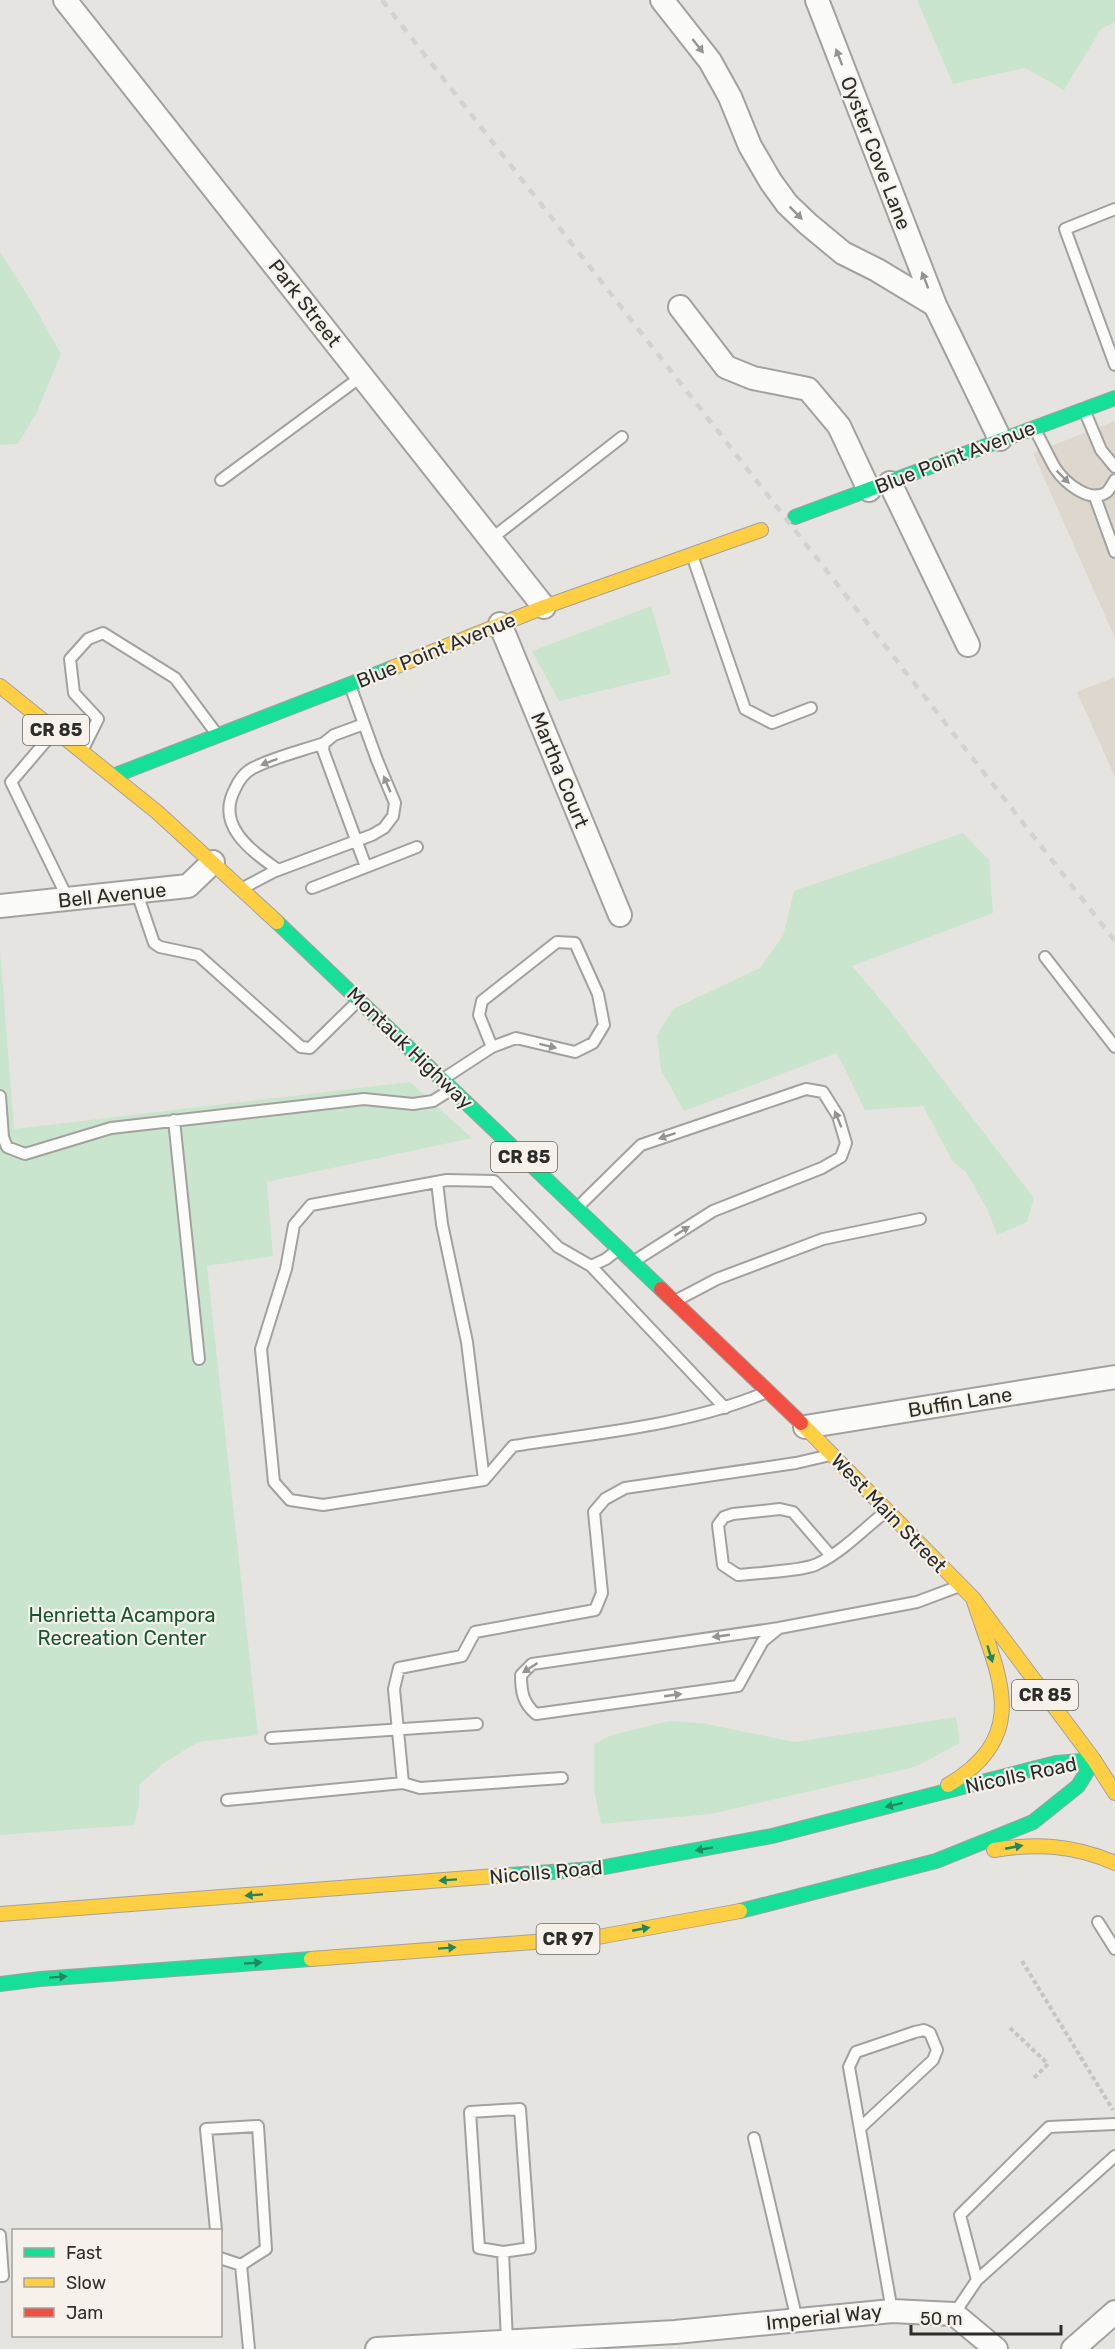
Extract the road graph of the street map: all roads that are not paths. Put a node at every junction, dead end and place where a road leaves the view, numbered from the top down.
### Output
1 (65, 0) edge
2 (662, 0) edge
3 (817, 0) edge
4 (1115, 209) edge
5 (935, 305) junction
6 (681, 307) dead end
7 (1115, 365) edge
8 (362, 376) junction
9 (1115, 398) edge
10 (1083, 409) junction
11 (1034, 427) junction
12 (622, 437) dead end
13 (1000, 439) junction
14 (1115, 467) edge
15 (221, 480) dead end
16 (1115, 480) edge
17 (880, 486) junction
18 (1095, 497) junction
19 (795, 517) dead end
20 (761, 530) dead end
21 (490, 539) junction
22 (1115, 552) edge
23 (692, 555) junction
24 (544, 607) junction
25 (500, 624) junction
26 (968, 645) dead end
27 (350, 685) junction
28 (0, 686) edge
29 (811, 708) dead end
30 (364, 724) junction
31 (55, 730) junction
32 (218, 736) junction
33 (324, 743) junction
34 (82, 751) junction
35 (112, 776) junction
36 (356, 841) junction
37 (417, 847) dead end
38 (213, 862) junction
39 (366, 867) junction
40 (278, 870) junction
41 (242, 888) junction
42 (312, 888) dead end
43 (137, 893) junction
44 (68, 900) junction
45 (0, 906) edge
46 (620, 915) dead end
47 (1045, 957) dead end
48 (360, 999) junction
49 (492, 1047) junction
50 (1115, 1047) edge
51 (448, 1084) junction
52 (0, 1096) edge
53 (174, 1120) junction
54 (437, 1182) junction
55 (577, 1208) junction
56 (920, 1219) dead end
57 (619, 1249) junction
58 (633, 1262) junction
59 (591, 1266) junction
60 (674, 1302) junction
61 (199, 1359) dead end
62 (1110, 1383) edge
63 (768, 1392) junction
64 (725, 1408) junction
65 (805, 1427) junction
66 (832, 1454) junction
67 (484, 1480) junction
68 (887, 1511) junction
69 (831, 1556) junction
70 (960, 1586) junction
71 (973, 1598) junction
72 (779, 1628) junction
73 (477, 1724) dead end
74 (398, 1730) junction
75 (271, 1738) dead end
76 (1094, 1760) junction
77 (562, 1778) dead end
78 (403, 1783) junction
79 (1115, 1793) edge
80 (930, 1795) junction
81 (227, 1800) dead end
82 (936, 1862) junction
83 (1115, 1863) edge
84 (0, 1914) edge
85 (1098, 1922) dead end
86 (1115, 1949) edge
87 (0, 1984) edge
88 (1115, 2124) edge
89 (860, 2128) junction
90 (754, 2138) dead end
91 (1115, 2156) edge
92 (216, 2229) edge
93 (0, 2235) edge
94 (503, 2252) junction
95 (222, 2259) edge
96 (242, 2265) junction
97 (0, 2276) edge
98 (977, 2280) junction
99 (892, 2311) junction
100 (1115, 2312) edge
101 (954, 2314) junction
102 (797, 2320) junction
103 (676, 2340) edge
104 (507, 2342) junction
105 (249, 2349) edge
106 (377, 2349) edge
107 (996, 2349) edge
108 (1073, 2349) edge

1 - 8 street, Park Street
2 -> 5 street
5 -> 3 street, Oyster Cove Lane
4 - 7 lane
5 - 13 street, Oyster Cove Lane
6 - 17 street
8 - 15 lane
8 - 21 street, Park Street
9 - 10 main road, Blue Point Avenue
10 - 11 main road, Blue Point Avenue
10 - 14 lane
11 - 13 main road, Blue Point Avenue
11 -> 18 lane
12 - 21 lane
13 - 17 main road, Blue Point Avenue
16 - 18 lane
17 - 19 main road, Blue Point Avenue
17 - 26 street
18 - 22 lane
20 - 23 main road, Blue Point Avenue
21 - 24 street, Park Street
23 - 24 main road, Blue Point Avenue
23 - 29 lane
24 - 25 main road, Blue Point Avenue
25 - 27 main road, Blue Point Avenue
25 - 46 street, Martha Court
27 - 30 lane
27 - 32 main road, Blue Point Avenue
28 - 31 main road, Montauk Highway / CR 85
30 - 33 lane
36 -> 30 lane
31 - 34 main road, Montauk Highway / CR 85
31 - 44 lane
32 - 34 lane
32 - 35 main road, Blue Point Avenue
33 - 36 lane
33 -> 40 lane
34 - 35 main road, Montauk Highway / CR 85
35 - 38 main road, Montauk Highway / CR 85
36 - 39 lane
36 - 40 lane
37 - 39 lane
38 - 41 main road, Montauk Highway / CR 85
38 - 43 street, Bell Avenue
39 - 42 lane
40 - 41 lane
41 - 48 main road, Montauk Highway / CR 85
43 - 44 street, Bell Avenue
43 - 48 lane
44 - 45 street, Bell Avenue
47 - 50 lane
48 - 51 main road, Montauk Highway / CR 85
49 -> 49 lane
49 - 51 lane
51 - 53 lane
51 - 55 main road, Montauk Highway / CR 85
52 - 53 lane
53 - 61 lane
54 - 59 lane
54 - 67 lane
54 - 67 lane
55 - 57 main road, Montauk Highway / CR 85
58 -> 55 lane
56 - 60 lane
57 - 58 main road, Montauk Highway / CR 85
57 - 59 lane
58 - 60 main road, Montauk Highway / CR 85
59 - 64 lane
60 - 63 main road, Montauk Highway / CR 85
62 - 65 street, Buffin Lane
63 - 64 lane
63 - 65 main road, Montauk Highway / CR 85
64 - 67 lane
65 - 66 main road, West Main Street / CR 85
66 - 68 main road, West Main Street / CR 85
66 - 74 lane
68 - 69 lane
68 - 70 main road, West Main Street / CR 85
69 - 69 lane
70 - 71 main road, West Main Street / CR 85
70 - 72 lane
71 - 76 main road, CR 85
71 -> 80 main road
72 -> 72 lane
73 - 74 lane
74 - 75 lane
74 - 78 lane
76 - 79 main road, CR 85
76 - 80 main road, Nicolls Road
76 - 82 main road, Nicolls Road / CR 97
77 - 78 lane
78 - 81 lane
80 -> 84 main road, Nicolls Road
82 -> 83 main road
87 -> 82 main road, Nicolls Road / CR 97
85 - 86 lane
88 - 98 lane
89 - 89 lane
89 - 99 lane
90 - 102 lane
91 - 98 lane
92 - 96 lane
93 - 97 lane
94 - 94 lane
94 - 104 lane
95 - 96 lane
96 - 105 lane
98 - 101 lane
99 - 101 street, Imperial Way
99 - 102 street, Imperial Way
100 - 108 street
101 - 107 street
102 - 103 street, Imperial Way
103 - 104 street, Imperial Way
104 - 106 street, Imperial Way

